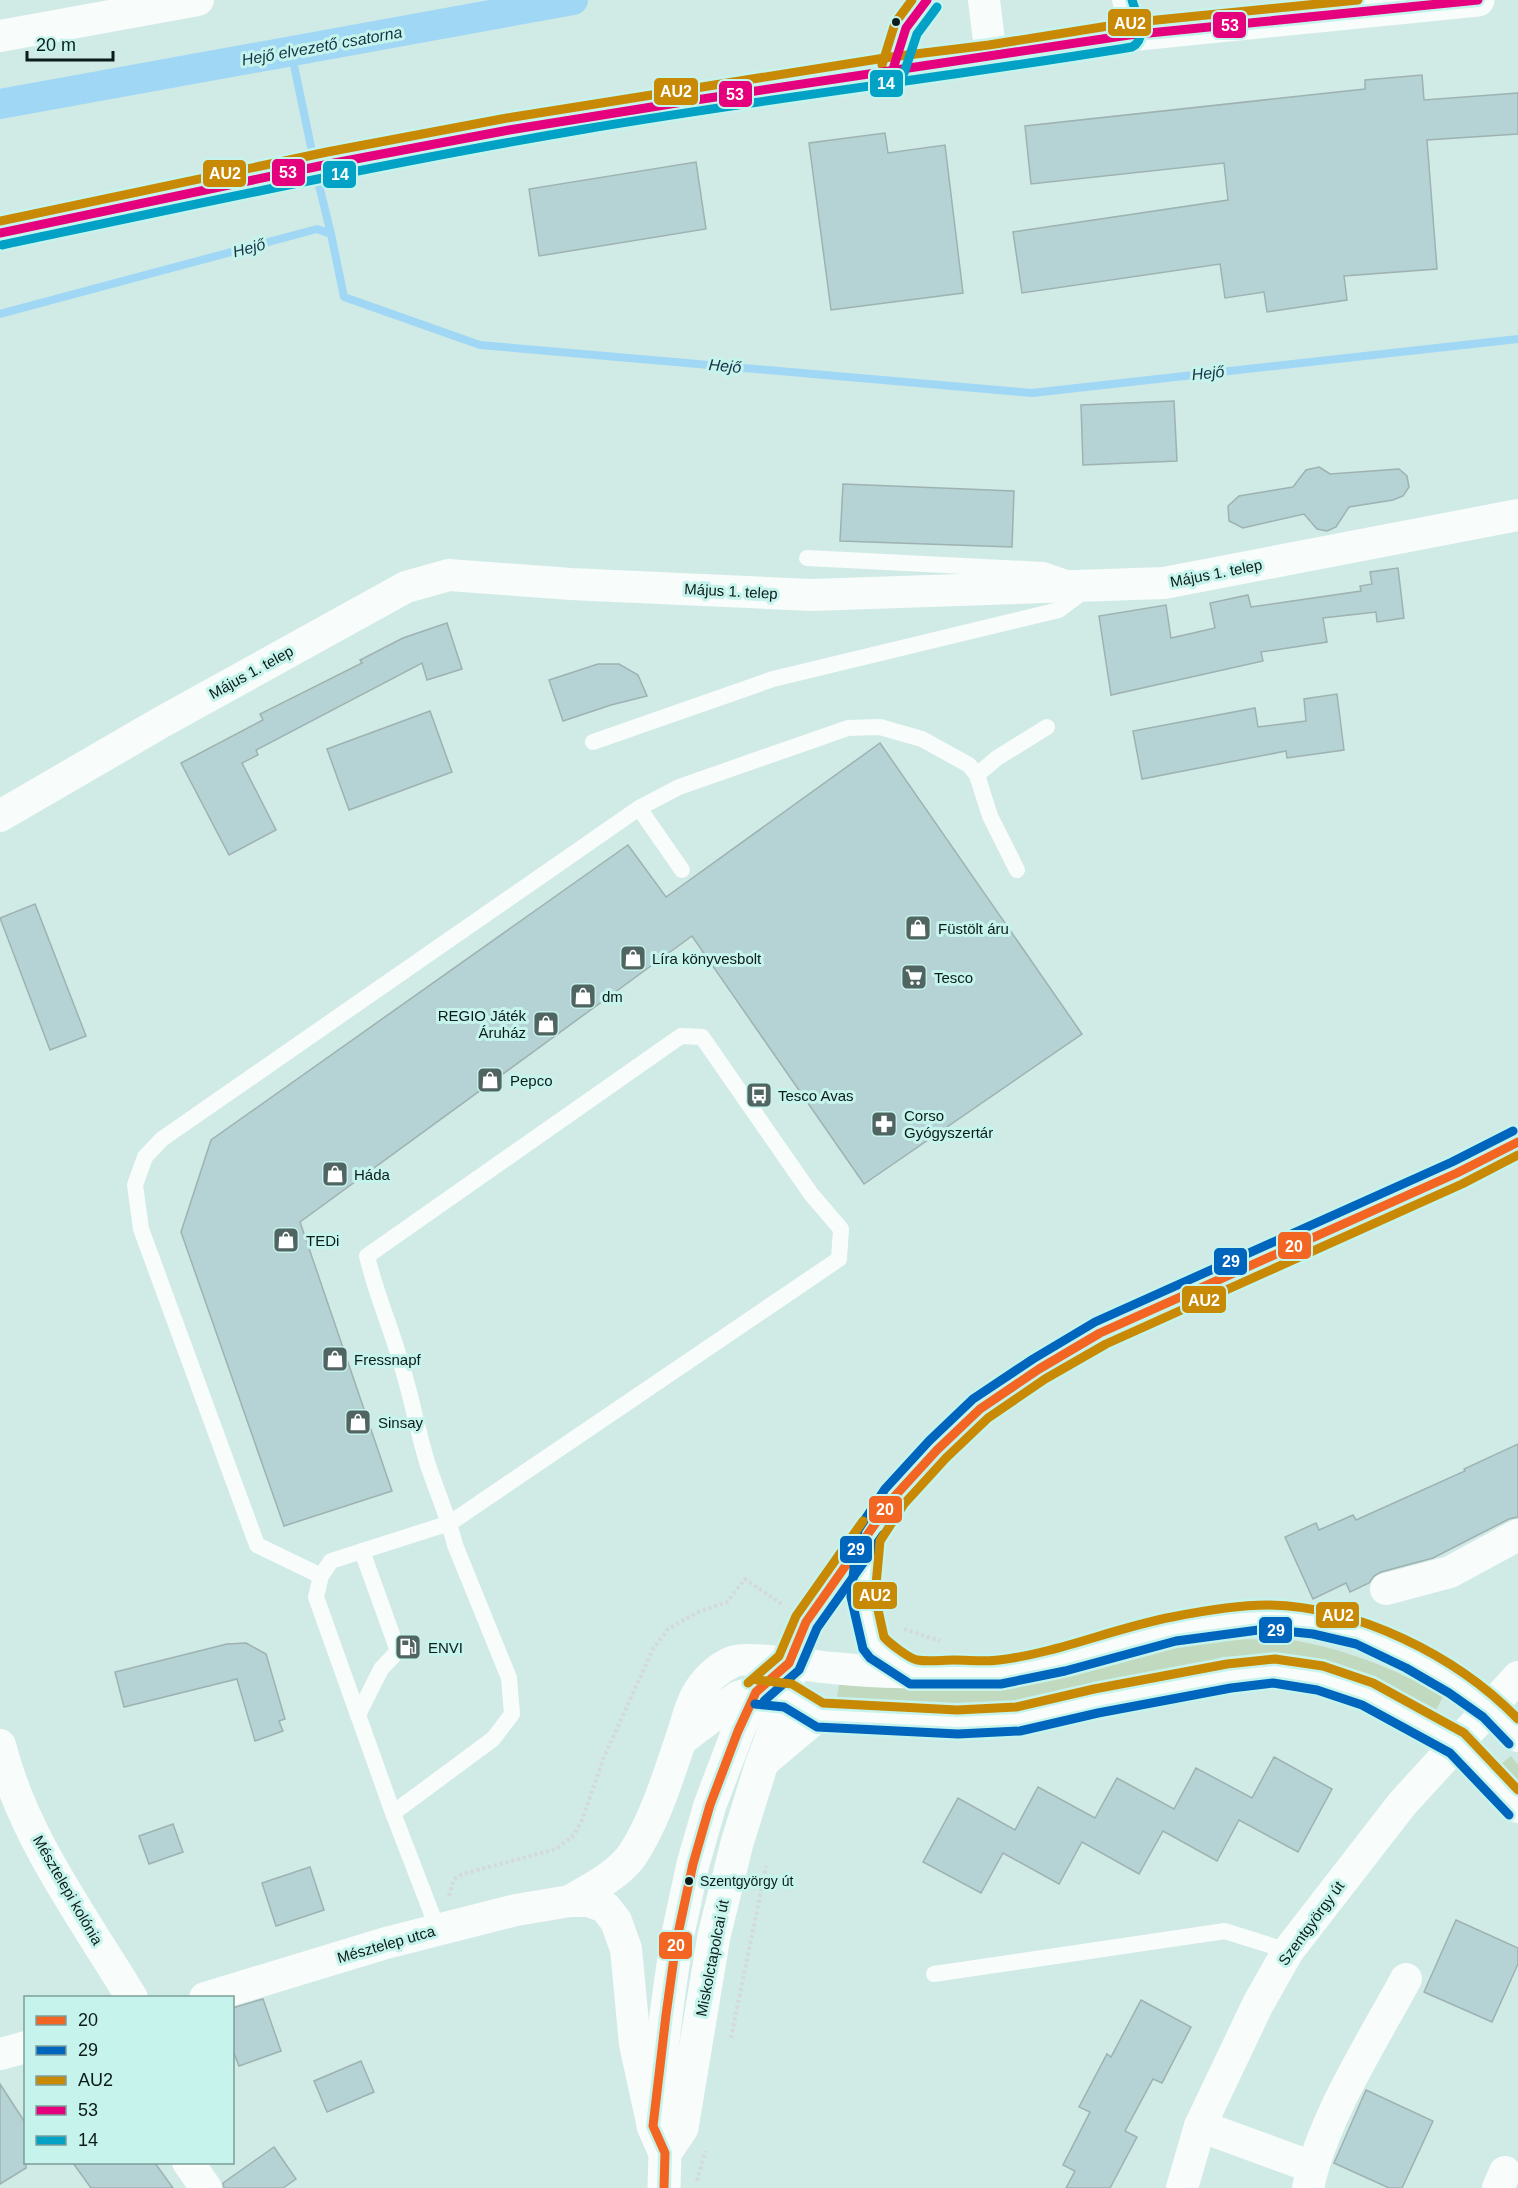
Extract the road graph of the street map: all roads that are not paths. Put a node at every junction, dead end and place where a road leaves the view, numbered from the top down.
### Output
1 (198, 0) edge
2 (927, 0) edge
3 (984, 0) edge
4 (1120, 0) edge
5 (1478, 0) edge
6 (1129, 35) junction
7 (0, 36) edge
8 (991, 57) junction
9 (892, 69) junction
10 (0, 233) edge
11 (1518, 515) edge
12 (807, 558) dead end
13 (1091, 586) junction
14 (1047, 727) dead end
15 (593, 742) dead end
16 (977, 775) junction
17 (639, 808) junction
18 (0, 816) edge
19 (682, 870) dead end
20 (1017, 870) dead end
21 (1518, 1143) edge
22 (450, 1522) junction
23 (1518, 1535) edge
24 (868, 1537) junction
25 (362, 1551) junction
26 (321, 1576) junction
27 (1386, 1589) dead end
28 (789, 1663) junction
29 (912, 1672) junction
30 (1518, 1677) edge
31 (756, 1692) junction
32 (788, 1695) junction
33 (1491, 1708) junction
34 (358, 1714) junction
35 (819, 1715) junction
36 (1518, 1736) edge
37 (681, 1740) junction
38 (1457, 1743) junction
39 (0, 1745) edge
40 (762, 1762) junction
41 (1518, 1808) edge
42 (393, 1813) junction
43 (570, 1901) junction
44 (438, 1930) junction
45 (1288, 1951) junction
46 (934, 1974) dead end
47 (1406, 1979) dead end
48 (131, 1996) edge
49 (212, 1996) edge
50 (24, 2048) edge
51 (0, 2054) edge
52 (1200, 2126) junction
53 (659, 2139) junction
54 (189, 2164) edge
55 (1310, 2177) edge
56 (207, 2188) edge
57 (664, 2188) edge
58 (1182, 2188) edge

1 - 7 street
2 - 9 lane
3 - 8 street
4 - 6 lane
5 - 6 street
6 - 8 street
8 - 9 street
9 - 10 street
11 - 13 street, Május 1. telep
12 - 13 lane
13 - 15 lane
13 - 18 street, Május 1. telep
14 - 16 lane
16 - 17 lane
16 - 20 lane
17 - 19 lane
17 - 26 lane
21 - 24 street, Miskolctapolcai út
22 - 22 lane
22 - 25 lane
22 - 42 lane
23 - 27 street
24 - 28 street, Miskolctapolcai út
24 - 29 street
25 - 26 lane
25 - 34 lane
26 - 34 lane
28 - 29 street
28 - 31 street, Miskolctapolcai út
28 - 32 street, Miskolctapolcai út
28 - 37 street, Mésztelep utca
29 - 33 street
30 - 33 street, Szentgyörgy út
31 - 32 street
31 - 37 street
31 - 53 street, Miskolctapolcai út
32 - 35 street
32 - 40 street, Miskolctapolcai út
33 - 36 street
33 - 38 street, Szentgyörgy út
34 - 42 lane
35 - 38 street
35 - 40 street
37 - 43 street, Mésztelep utca
38 - 41 street
38 - 45 street, Szentgyörgy út
39 - 48 street, Mésztelepi kolónia
40 - 53 street, Miskolctapolcai út
42 - 44 lane
43 - 44 street, Mésztelep utca
43 - 53 street, Mésztelep utca
44 - 49 street, Mésztelep utca
45 - 46 lane
45 - 52 street, Szentgyörgy út
47 - 55 street
50 - 51 street
52 - 55 street
52 - 58 street, Szentgyörgy út
53 - 57 street, Miskolctapolcai út
54 - 56 street

